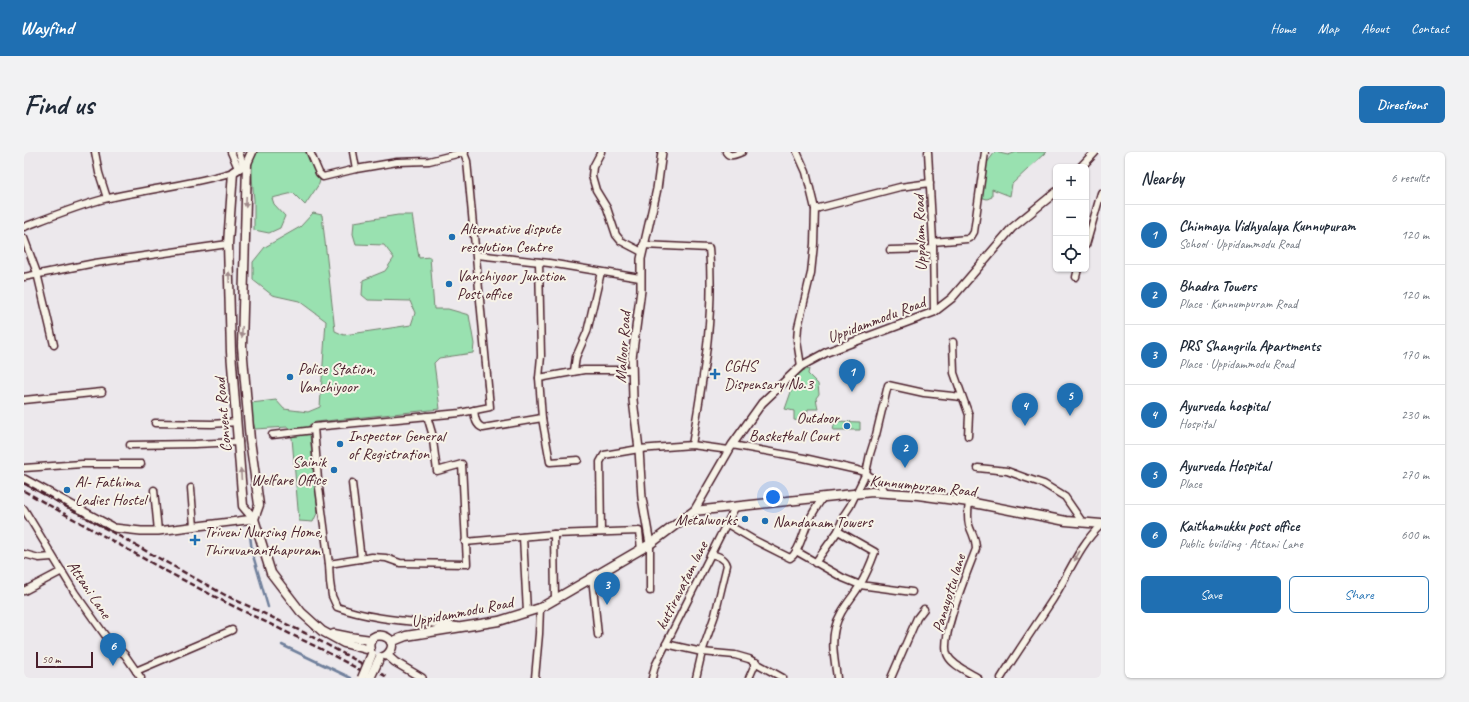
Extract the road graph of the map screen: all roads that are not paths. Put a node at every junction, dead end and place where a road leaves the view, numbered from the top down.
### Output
1 (95, 152) edge
2 (231, 152) edge
3 (238, 152) edge
4 (252, 152) edge
5 (310, 152) edge
6 (353, 152) edge
7 (464, 152) edge
8 (601, 152) edge
9 (662, 152) edge
10 (726, 152) edge
11 (742, 152) edge
12 (797, 152) edge
13 (928, 152) edge
14 (985, 152) edge
15 (1095, 152) edge
16 (1084, 164) edge
17 (240, 167) junction
18 (356, 169) junction
19 (930, 183) junction
20 (1101, 193) edge
21 (1053, 194) edge
22 (107, 198) junction
23 (815, 209) junction
24 (24, 227) edge
25 (1089, 236) edge
26 (24, 238) edge
27 (228, 244) junction
28 (933, 245) junction
29 (643, 248) junction
30 (890, 250) dead end
31 (477, 255) junction
32 (539, 262) junction
33 (601, 272) junction
34 (1077, 272) edge
35 (37, 273) junction
36 (24, 277) edge
37 (640, 278) junction
38 (1076, 278) dead end
39 (934, 312) junction
40 (953, 342) dead end
41 (54, 345) dead end
42 (801, 366) junction
43 (632, 370) junction
44 (574, 371) junction
45 (539, 378) junction
46 (102, 392) dead end
47 (962, 397) junction
48 (24, 400) edge
49 (474, 410) junction
50 (427, 416) junction
51 (542, 418) junction
52 (237, 422) junction
53 (155, 423) dead end
54 (314, 430) junction
55 (272, 435) dead end
56 (968, 436) dead end
57 (239, 442) junction
58 (130, 445) dead end
59 (692, 445) junction
60 (731, 448) junction
61 (639, 449) junction
62 (578, 460) dead end
63 (141, 464) dead end
64 (24, 468) edge
65 (978, 468) dead end
66 (866, 473) junction
67 (24, 479) edge
68 (352, 483) dead end
69 (191, 488) dead end
70 (154, 490) dead end
71 (886, 492) junction
72 (857, 493) junction
73 (823, 497) junction
74 (969, 502) junction
75 (736, 506) junction
76 (24, 509) edge
77 (694, 511) junction
78 (251, 519) junction
79 (1083, 523) junction
80 (727, 524) junction
81 (1101, 524) edge
82 (194, 527) junction
83 (158, 531) junction
84 (838, 531) junction
85 (601, 532) junction
86 (554, 534) junction
87 (523, 537) junction
88 (465, 542) junction
89 (650, 544) junction
90 (641, 550) junction
91 (796, 551) junction
92 (24, 554) edge
93 (711, 554) junction
94 (52, 557) junction
95 (361, 559) junction
96 (815, 563) junction
97 (329, 564) junction
98 (62, 571) junction
99 (592, 577) junction
100 (860, 586) junction
101 (650, 590) dead end
102 (24, 591) edge
103 (912, 592) dead end
104 (554, 600) junction
105 (540, 608) junction
106 (924, 608) dead end
107 (527, 612) junction
108 (468, 627) junction
109 (232, 630) dead end
110 (322, 631) junction
111 (598, 635) dead end
112 (389, 639) junction
113 (371, 640) junction
114 (666, 644) junction
115 (702, 652) junction
116 (377, 654) junction
117 (756, 662) junction
118 (136, 671) junction
119 (141, 678) edge
120 (362, 678) edge
121 (370, 678) edge
122 (422, 678) edge
123 (535, 678) edge
124 (652, 678) edge
125 (696, 678) edge
126 (749, 678) edge
127 (783, 678) edge
128 (837, 678) edge
129 (891, 678) edge
130 (978, 678) edge
131 (1001, 678) edge

1 - 22 street
2 - 17 street
3 - 17 street
4 - 17 main road, Convent Road
5 - 18 street
6 - 18 street
7 - 18 street
7 - 31 street
8 - 29 street
9 - 29 street, Malloor Road
10 - 11 street
12 - 23 street
13 - 19 street, Uppalam Road
14 - 28 street
15 - 16 street
17 - 22 street
17 - 27 main road, Convent Road
17 -> 78 main road
19 - 23 street
19 - 28 street, Uppalam Road
20 - 25 street
21 - 39 street, Uppidammodu Road
22 - 24 street
23 - 42 street
26 - 35 street
27 - 35 street
52 -> 27 main road, Convent Road
28 - 30 street
28 - 39 street, Uppalam Road
29 - 37 street, Malloor Road
29 - 59 street
31 - 32 street
31 - 49 street
32 - 33 street
32 - 45 street
33 - 37 street
33 - 44 street
34 - 38 street
35 - 36 street
35 - 41 street
37 - 43 street, Malloor Road
39 - 42 street, Uppidammodu Road
40 - 47 street
42 - 60 street, Uppidammodu Road
43 - 44 street
43 - 61 street, Malloor Road
44 - 45 street
45 - 51 street
46 - 48 street
47 - 56 street
47 - 66 street
49 - 50 street
49 - 51 street
50 - 54 street
50 - 88 street
51 - 62 street
52 - 53 street
52 - 57 main road, Convent Road
54 - 55 street
54 - 97 street
57 - 58 street
78 -> 57 main road, Convent Road
59 - 60 street
59 - 61 street
60 - 66 street
60 - 77 street, Uppidammodu Road
61 - 85 street
61 - 89 street, Malloor Road
63 - 64 street
65 - 79 street
66 - 71 street
66 - 72 street
67 - 83 street
68 - 95 street
69 - 82 street
70 - 83 street
71 - 72 main road, Kunnumpuram Road
71 - 74 main road, Kunnumpuram Road
72 - 73 main road, Kunnumpuram Road
72 - 84 street
73 - 75 main road, Kunnumpuram Road
73 - 91 street
74 - 79 main road, Kunnumpuram Road
74 - 130 street, Panayottu lane
75 - 77 main road, Kunnumpuram Road
75 - 80 street, kuttiravatam lane
76 - 94 street, Attani Lane
77 - 89 main road, Uppidammodu Road
78 - 82 street
78 - 110 main road, Convent Road
79 - 81 main road, Kunnumpuram Road
80 - 91 street
80 - 93 street, kuttiravatam lane
81 -> 131 street
82 - 83 street
84 - 96 street
84 - 100 street
85 - 86 street
85 - 90 street
86 - 87 street
86 - 104 street
87 - 88 street
87 - 107 street
88 - 95 street
89 - 90 main road, Uppidammodu Road
89 - 101 street
90 - 99 main road, Uppidammodu Road
91 - 96 street
92 - 94 street
93 - 114 street, kuttiravatam lane
93 - 115 street
94 - 98 street, Attani Lane
95 - 97 street
96 - 100 street
97 - 108 street
98 - 102 street
98 - 118 street, Attani Lane
99 - 104 main road, Uppidammodu Road
99 - 111 street
100 - 103 street
100 - 128 street
104 - 105 main road, Uppidammodu Road
105 - 107 main road, Uppidammodu Road
105 - 123 street
106 - 129 street
107 - 108 main road, Uppidammodu Road
108 - 112 main road, Uppidammodu Road
109 - 118 street
110 - 113 main road
110 - 116 main road, Convent Road
112 - 113 main road
112 - 116 main road
113 - 116 main road
114 - 115 street
114 - 124 street, kuttiravatam lane
115 - 117 street
115 - 125 street
116 - 120 main road, bridge
116 - 121 main road, bridge
116 - 122 street
117 - 126 street
117 - 127 street
118 - 119 street, Attani Lane

